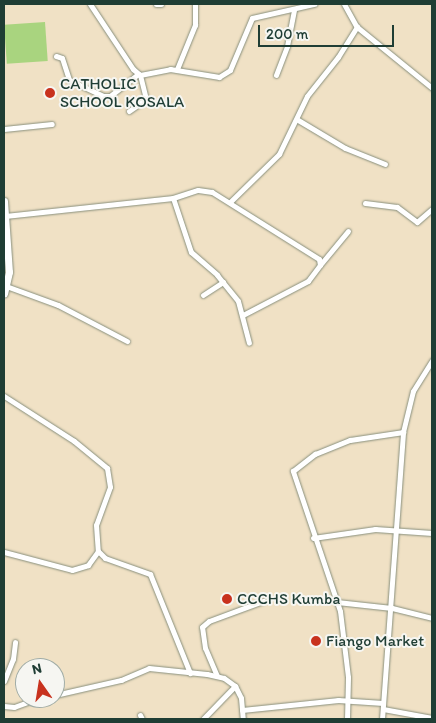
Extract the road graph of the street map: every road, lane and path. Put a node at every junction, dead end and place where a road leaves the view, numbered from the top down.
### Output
1 (90, 4) edge
2 (156, 4) edge
3 (161, 4) edge
4 (195, 4) edge
5 (314, 4) edge
6 (344, 4) edge
7 (294, 10) junction
8 (357, 27) junction
9 (56, 56) dead end
10 (178, 69) junction
11 (139, 74) junction
12 (276, 75) dead end
13 (432, 88) edge
14 (129, 111) dead end
15 (298, 120) junction
16 (52, 124) dead end
17 (4, 129) edge
18 (385, 164) dead end
19 (172, 198) junction
20 (4, 201) edge
21 (230, 202) junction
22 (365, 203) dead end
23 (432, 209) edge
24 (5, 216) junction
25 (348, 231) dead end
26 (5, 236) edge
27 (320, 265) junction
28 (223, 282) junction
29 (5, 290) edge
30 (203, 295) dead end
31 (243, 315) junction
32 (127, 341) dead end
33 (249, 343) dead end
34 (432, 361) edge
35 (4, 396) edge
36 (403, 432) junction
37 (398, 528) junction
38 (432, 533) edge
39 (313, 538) junction
40 (4, 552) edge
41 (98, 552) junction
42 (263, 601) dead end
43 (337, 602) junction
44 (392, 608) junction
45 (432, 618) edge
46 (15, 642) dead end
47 (190, 672) junction
48 (217, 676) junction
49 (4, 681) edge
50 (235, 686) junction
51 (65, 693) edge
52 (348, 701) junction
53 (383, 706) junction
54 (242, 710) junction
55 (432, 718) edge
56 (204, 719) edge
57 (243, 719) edge
58 (347, 719) edge
59 (382, 719) edge

1 - 11 street
2 - 3 street
4 - 10 street
5 - 7 street
6 - 8 street
7 - 10 street
7 - 12 street
8 - 13 street
8 - 15 street
9 - 11 street
10 - 11 street
11 - 14 street
15 - 18 street
15 - 21 street
16 - 17 street
19 - 21 street
19 - 24 street
19 - 28 street
20 - 24 main road
21 - 27 street
22 - 23 street
24 - 26 main road
25 - 27 street
26 - 29 main road
27 - 31 street
28 - 30 street
28 - 31 street
29 - 32 street
31 - 33 street
34 - 36 street
35 - 41 street
36 - 37 street
36 - 39 street
37 - 38 street
37 - 39 street
37 - 44 street
39 - 43 street
40 - 41 street
41 - 47 street
42 - 48 street
43 - 44 street
43 - 52 street
44 - 45 street
44 - 53 street
46 - 49 street
47 - 48 street
47 - 51 street
48 - 50 street
50 - 54 street
50 - 56 street
52 - 53 street
52 - 54 street
52 - 58 street
53 - 55 street
53 - 59 street
54 - 57 street

